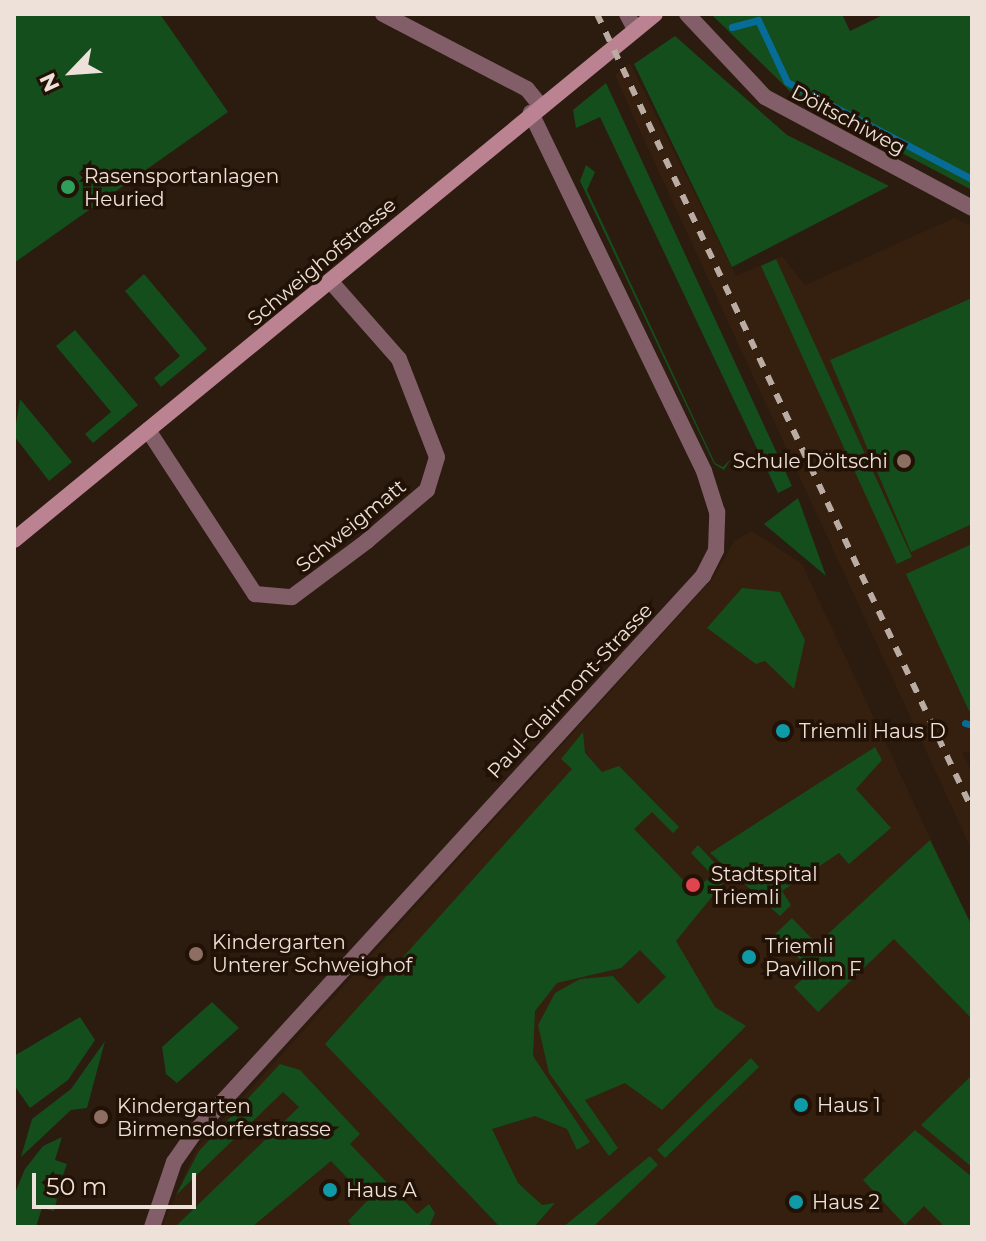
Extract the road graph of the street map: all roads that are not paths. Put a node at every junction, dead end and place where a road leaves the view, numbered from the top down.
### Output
1 (383, 14) edge
2 (655, 14) edge
3 (687, 14) edge
4 (631, 22) edge
5 (535, 109) junction
6 (972, 208) edge
7 (331, 282) junction
8 (148, 430) junction
9 (14, 540) edge
10 (152, 1227) edge

1 - 5 street
2 - 4 main road, Schweighofstrasse
3 - 6 street, Döltschiweg
4 - 5 main road, Schweighofstrasse
5 - 7 main road, Schweighofstrasse
5 - 10 street, Paul-Clairmont-Strasse
7 - 8 main road, Schweighofstrasse
7 - 8 street, Schweigmatt
8 - 9 main road, Schweighofstrasse

